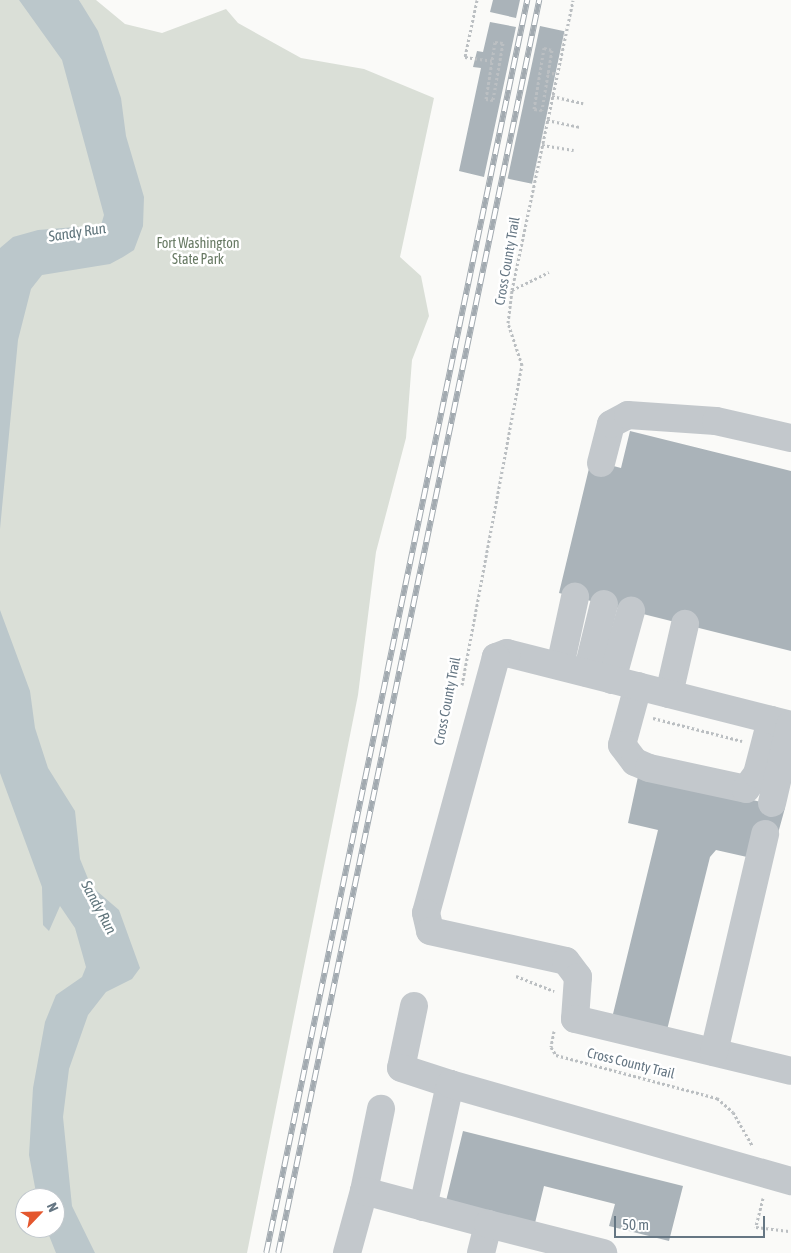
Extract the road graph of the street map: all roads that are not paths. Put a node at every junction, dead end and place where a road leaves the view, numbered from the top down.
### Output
1 (791, 438) edge
2 (601, 463) dead end
3 (575, 597) dead end
4 (604, 604) dead end
5 (631, 611) dead end
6 (686, 624) dead end
7 (560, 666) junction
8 (612, 680) junction
9 (669, 694) junction
10 (784, 723) edge
11 (772, 802) dead end
12 (765, 834) dead end
13 (414, 1006) dead end
14 (714, 1052) junction
15 (791, 1071) edge
16 (450, 1084) junction
17 (381, 1109) dead end
18 (791, 1181) edge
19 (364, 1191) junction
20 (423, 1207) junction
21 (488, 1224) junction
22 (347, 1253) edge
23 (481, 1253) edge
24 (603, 1253) edge

1 - 2 lane
3 - 7 lane
4 - 8 lane
5 - 8 lane
6 - 9 lane
7 - 8 lane
7 - 14 lane
8 - 9 lane
8 - 10 lane
9 - 10 lane
10 - 11 lane
12 - 14 lane
13 - 16 lane
14 - 15 lane
16 - 18 lane
16 - 20 lane
17 - 19 lane
19 - 20 lane
19 - 22 lane
20 - 21 lane
21 - 23 lane
21 - 24 lane

